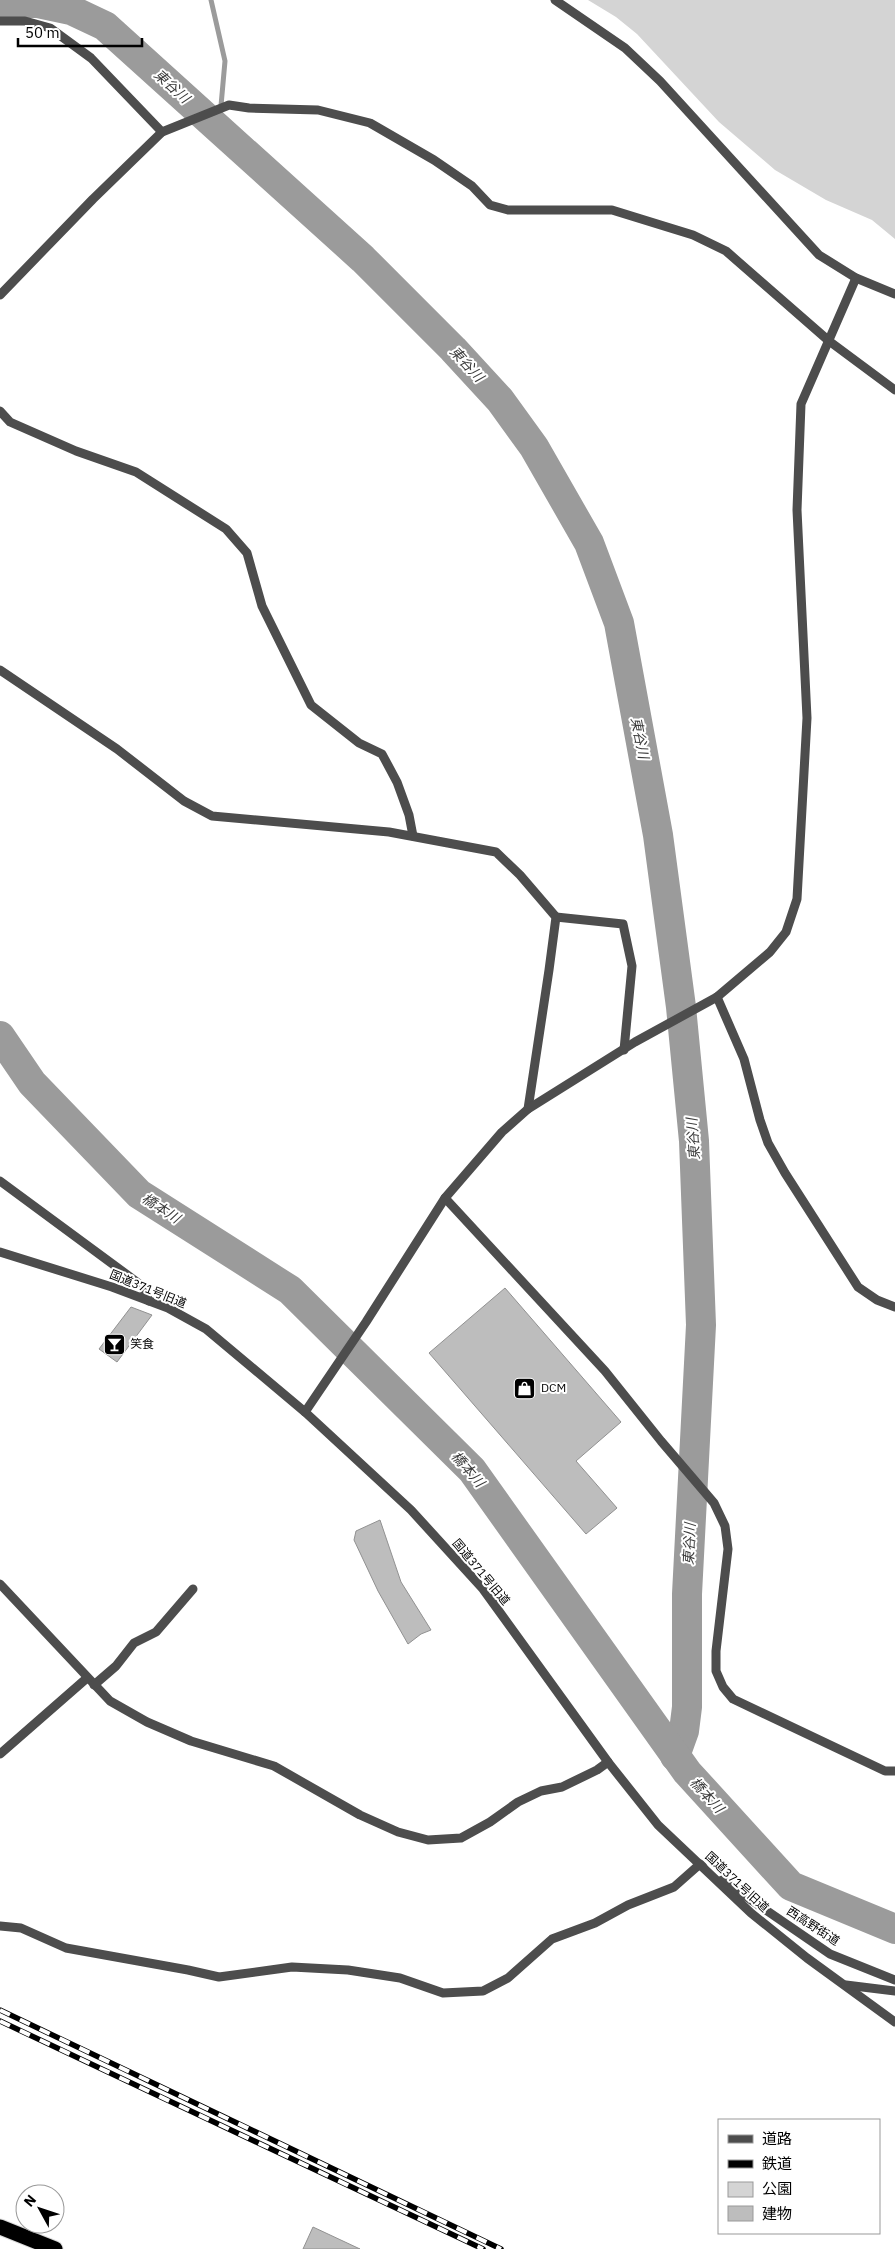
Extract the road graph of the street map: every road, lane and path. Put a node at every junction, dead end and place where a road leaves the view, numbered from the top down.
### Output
1 (555, 0) edge
2 (0, 21) edge
3 (166, 131) junction
4 (856, 278) junction
5 (895, 294) edge
6 (0, 295) edge
7 (829, 341) junction
8 (895, 390) edge
9 (0, 411) edge
10 (0, 670) edge
11 (413, 836) junction
12 (556, 917) junction
13 (716, 997) junction
14 (624, 1050) junction
15 (528, 1109) junction
16 (0, 1181) edge
17 (445, 1198) junction
18 (0, 1252) edge
19 (149, 1301) junction
20 (895, 1307) edge
21 (305, 1412) junction
22 (0, 1584) edge
23 (193, 1589) dead end
24 (87, 1678) junction
25 (94, 1685) junction
26 (0, 1754) edge
27 (608, 1762) junction
28 (895, 1771) edge
29 (700, 1864) junction
30 (0, 1926) edge
31 (895, 1980) edge
32 (844, 1985) junction
33 (895, 1991) edge
34 (895, 2022) edge
35 (0, 2227) edge
36 (55, 2249) edge

1 - 4 street
2 - 3 street
3 - 6 street
3 - 7 street
4 - 5 street
4 - 7 street
7 - 8 street
7 - 13 street
9 - 11 street
10 - 11 street
11 - 12 street
12 - 14 street
12 - 15 street
13 - 14 street
13 - 20 street
14 - 15 street
15 - 17 street
16 - 19 street
17 - 21 street
17 - 28 street
18 - 19 street, 国道371号旧道
19 - 21 street, 国道371号旧道
21 - 27 street, 国道371号旧道
22 - 24 street
23 - 25 street
24 - 25 street
24 - 26 street
25 - 27 street
27 - 29 street, 国道371号旧道
29 - 30 street
29 - 31 street, 西高野街道
29 - 32 street, 国道371号旧道
32 - 33 street
32 - 34 street, 国道371号旧道
35 - 36 highway

